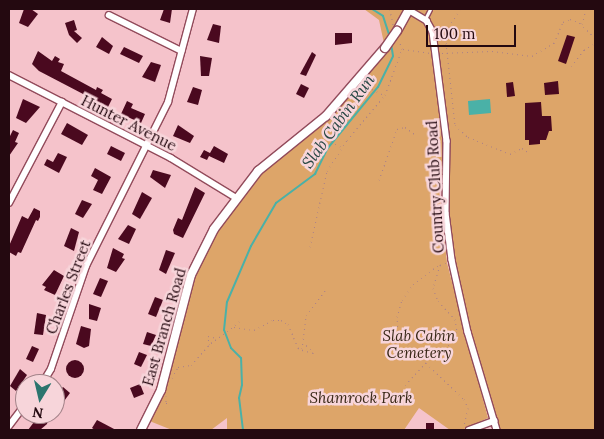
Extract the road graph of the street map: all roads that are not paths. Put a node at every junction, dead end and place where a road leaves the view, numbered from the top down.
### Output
1 (193, 9) edge
2 (409, 9) edge
3 (430, 9) edge
4 (109, 15) dead end
5 (425, 20) junction
6 (182, 51) junction
7 (9, 76) edge
8 (62, 102) junction
9 (147, 145) junction
10 (235, 197) junction
11 (9, 203) edge
12 (48, 374) edge
13 (494, 421) junction
14 (141, 430) edge
15 (469, 430) edge
16 (497, 430) edge

1 - 6 street, Charles Street
2 - 5 street
2 - 10 main road, East Branch Road, bridge
3 - 5 lane
4 - 6 street
5 - 13 street, Country Club Road
6 - 9 street, Charles Street
7 - 8 street, Hunter Avenue
8 - 9 street, Hunter Avenue
8 - 11 street
9 - 10 street, Hunter Avenue
9 - 12 street, Charles Street
10 - 14 main road, East Branch Road
13 - 15 street
13 - 16 street, Country Club Road

